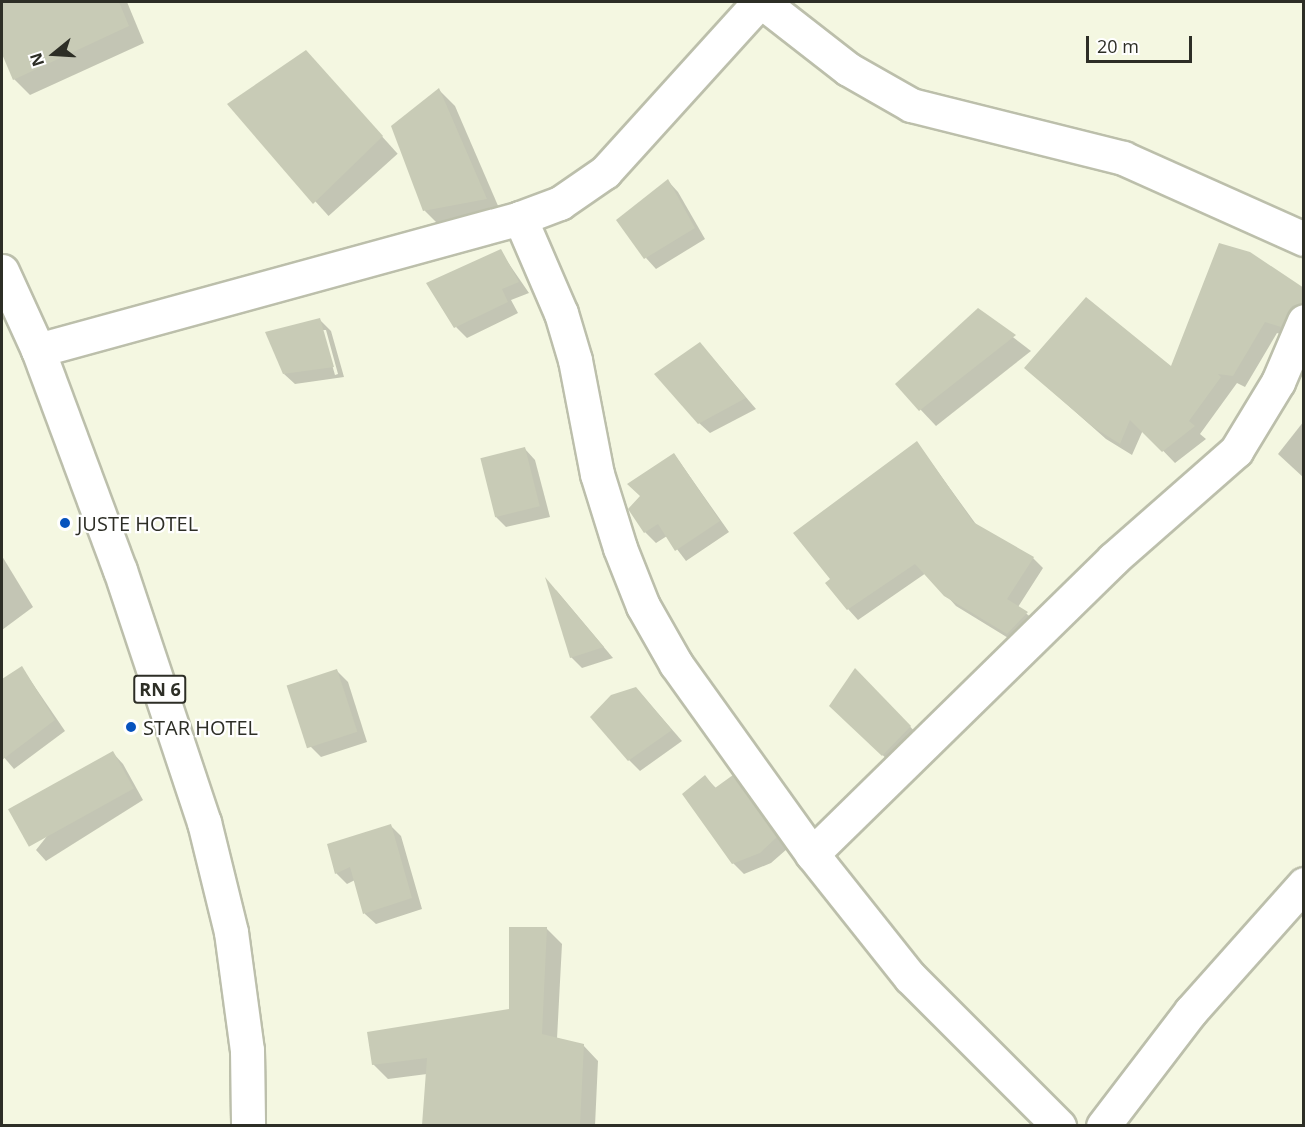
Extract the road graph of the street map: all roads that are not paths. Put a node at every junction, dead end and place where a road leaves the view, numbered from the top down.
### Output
1 (761, 2) edge
2 (520, 218) junction
3 (1304, 239) edge
4 (2, 271) edge
5 (1304, 321) edge
6 (38, 350) junction
7 (812, 854) junction
8 (1304, 884) edge
9 (248, 1125) edge
10 (1059, 1125) edge
11 (1103, 1125) edge

1 - 2 street
1 - 3 street
2 - 6 street
2 - 7 street
4 - 6 street, RN 6
5 - 7 street
6 - 9 street, RN 6
7 - 10 street
8 - 11 street

